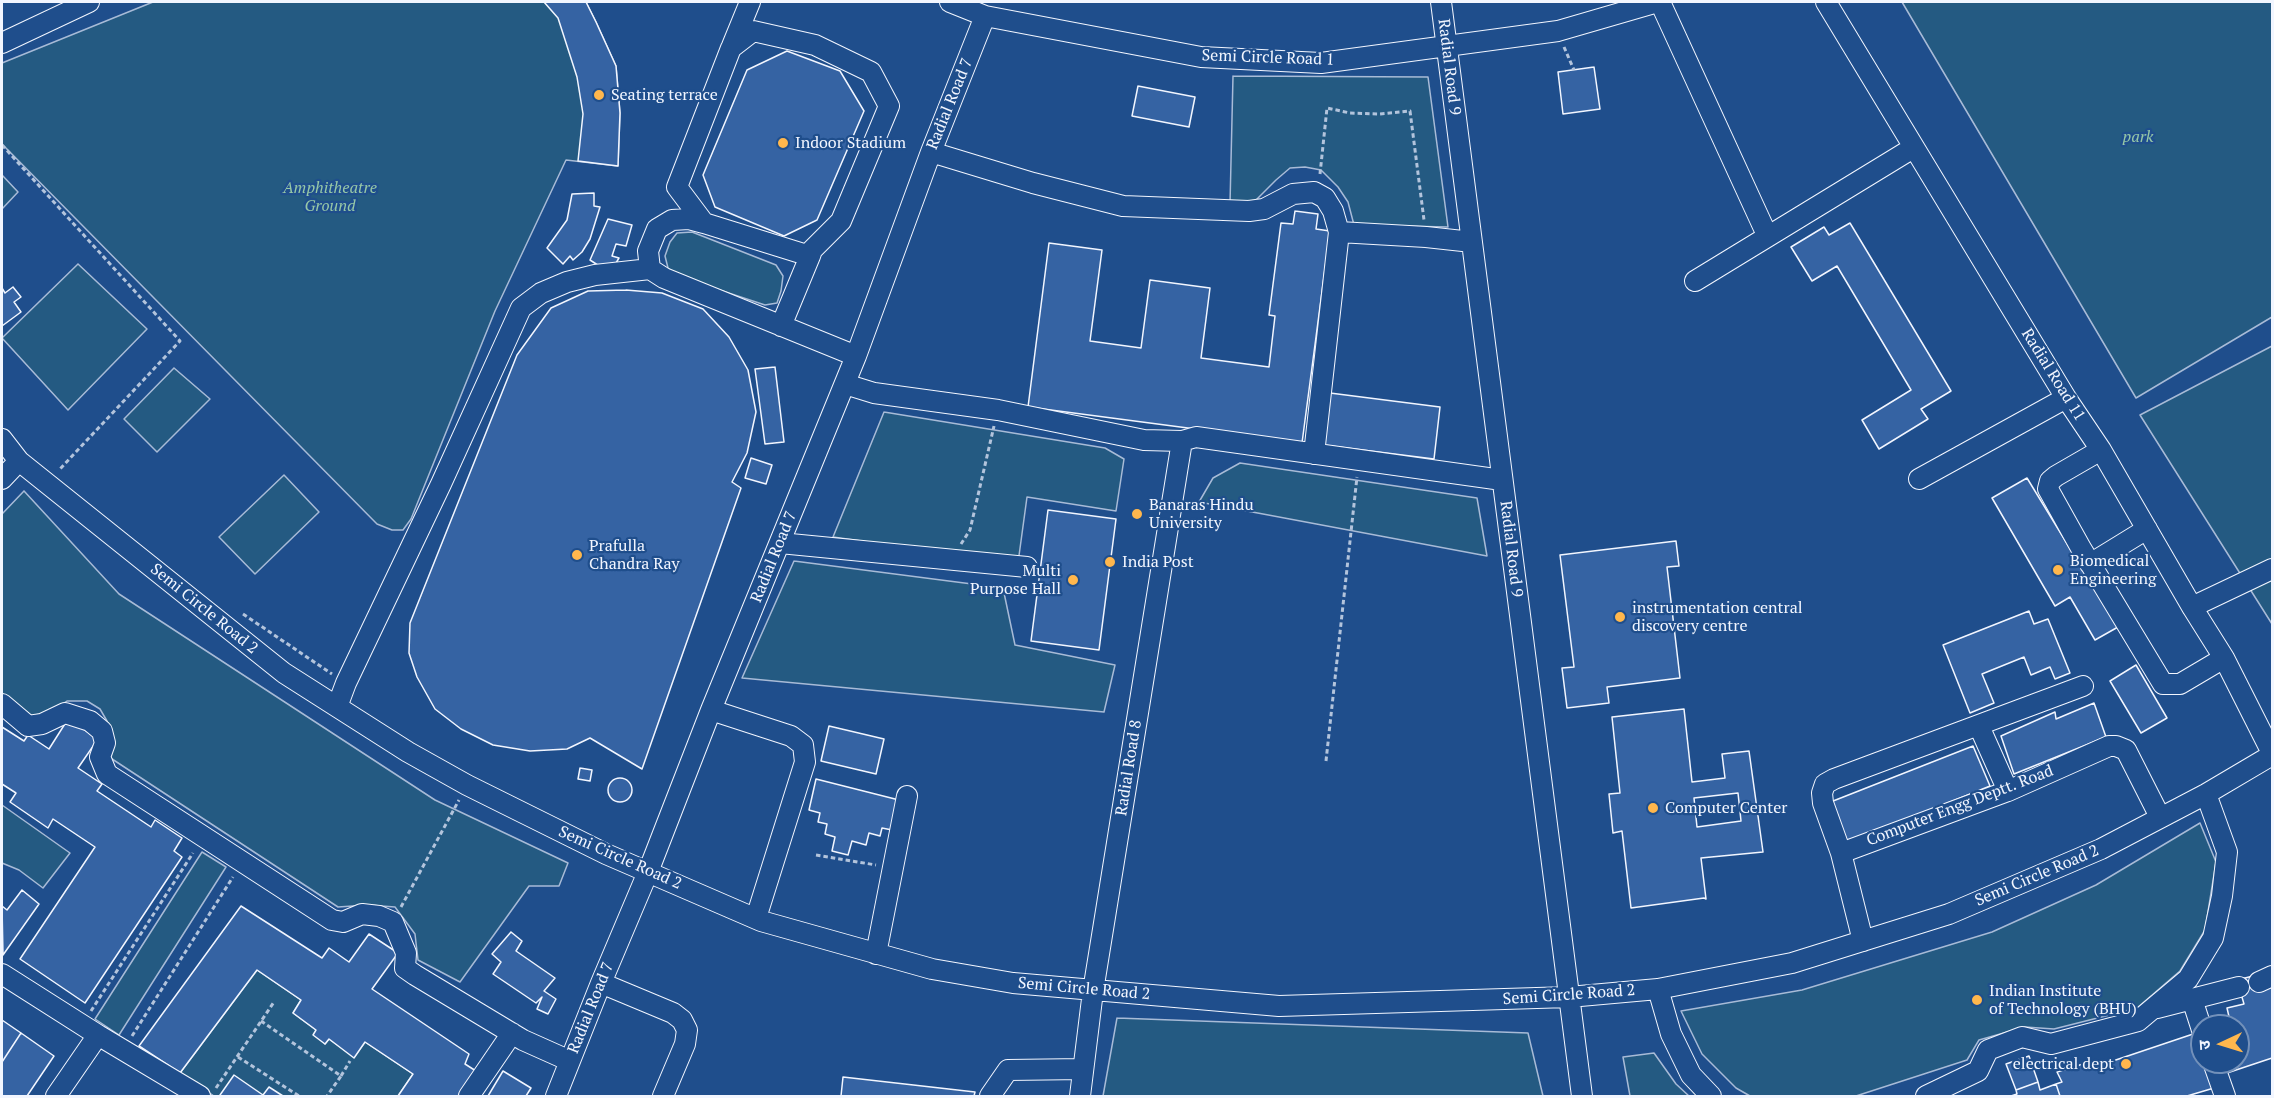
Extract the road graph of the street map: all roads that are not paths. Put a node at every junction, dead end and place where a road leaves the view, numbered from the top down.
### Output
1 (88, 2) edge
2 (750, 2) edge
3 (1441, 2) edge
4 (1659, 2) edge
5 (1826, 2) edge
6 (960, 3) edge
7 (985, 16) junction
8 (2, 43) edge
9 (1446, 46) junction
10 (731, 48) junction
11 (1913, 148) junction
12 (931, 152) junction
13 (704, 223) junction
14 (1338, 232) junction
15 (1767, 235) junction
16 (1472, 242) junction
17 (810, 256) junction
18 (650, 269) junction
19 (1695, 280) dead end
20 (781, 326) junction
21 (856, 356) junction
22 (845, 384) junction
23 (2066, 398) junction
24 (2, 439) edge
25 (1182, 441) junction
26 (2101, 450) junction
27 (1314, 454) junction
28 (20, 460) junction
29 (2, 479) edge
30 (1919, 479) dead end
31 (1502, 480) junction
32 (2147, 529) junction
33 (780, 543) junction
34 (2090, 564) junction
35 (1027, 567) dead end
36 (2272, 569) edge
37 (2192, 607) junction
38 (2224, 658) junction
39 (2083, 686) dead end
40 (2, 704) edge
41 (337, 707) junction
42 (711, 710) junction
43 (1980, 726) junction
44 (2272, 754) edge
45 (2008, 791) junction
46 (2206, 794) junction
47 (907, 796) dead end
48 (2160, 817) junction
49 (1841, 853) junction
50 (648, 872) junction
51 (756, 918) junction
52 (1863, 941) junction
53 (876, 954) junction
54 (2, 974) edge
55 (600, 983) junction
56 (2239, 987) dead end
57 (1658, 989) junction
58 (1093, 991) junction
59 (1569, 997) junction
60 (2192, 999) junction
61 (2152, 1010) junction
62 (2197, 1014) edge
63 (90, 1030) junction
64 (512, 1033) junction
65 (570, 1061) junction
66 (1083, 1069) junction
67 (2217, 1074) edge
68 (56, 1096) edge
69 (200, 1096) edge
70 (469, 1096) edge
71 (556, 1096) edge
72 (663, 1096) edge
73 (990, 1096) edge
74 (1080, 1096) edge
75 (1582, 1096) edge
76 (1711, 1096) edge
77 (1926, 1096) edge
78 (2225, 1096) edge

1 - 8 lane
2 - 10 lane
3 - 9 lane, Radial Road 9
4 - 9 lane, Semi Circle Road 1
4 - 15 lane
5 - 11 lane, Radial Road 11
6 - 7 lane, Semi Circle Road 1
7 - 9 lane, Semi Circle Road 1
7 - 12 lane, Radial Road 7
9 - 16 lane, Radial Road 9
10 - 13 lane
10 - 17 lane
11 - 15 lane
11 - 23 lane, Radial Road 11
12 - 14 lane
12 - 21 lane, Radial Road 7
13 - 17 lane
13 - 18 lane
14 - 16 lane
14 - 27 lane
15 - 19 lane
16 - 31 lane, Radial Road 9
17 - 20 lane
18 - 20 lane
18 - 41 lane
20 - 21 lane
21 - 22 lane, Radial Road 7
22 - 25 lane
22 - 33 lane, Radial Road 7
23 - 26 lane, Radial Road 11
23 - 30 lane
24 - 28 lane, Semi Circle Road 2
25 - 27 lane
25 - 58 lane, Radial Road 8
26 - 32 lane, Radial Road 11
26 - 34 lane
27 - 31 lane
28 - 29 lane
28 - 41 lane, Semi Circle Road 2
31 - 59 lane, Radial Road 9
32 - 34 lane
32 - 37 lane, Radial Road 11
33 - 35 lane
33 - 42 lane, Radial Road 7
34 - 38 lane
36 - 37 lane
37 - 38 lane, Radial Road 11
38 - 44 lane, Radial Road 11
39 - 43 lane
40 - 64 lane
41 - 50 lane, Semi Circle Road 2
42 - 50 lane, Radial Road 7
42 - 51 lane
43 - 45 lane
43 - 49 lane
44 - 46 lane, Semi Circle Road 2
45 - 48 lane, Computer Engg Deptt. Road
45 - 49 lane, Computer Engg Deptt. Road
46 - 48 lane, Semi Circle Road 2
46 - 61 lane
47 - 53 lane
48 - 52 lane, Semi Circle Road 2
49 - 52 lane
50 - 51 lane, Semi Circle Road 2
50 - 55 lane, Radial Road 7
51 - 53 lane, Semi Circle Road 2
52 - 57 lane, Semi Circle Road 2
53 - 58 lane, Semi Circle Road 2
54 - 63 lane
55 - 65 lane, Radial Road 7
55 - 72 lane
56 - 60 lane
57 - 59 lane, Semi Circle Road 2
57 - 76 lane
58 - 59 lane, Semi Circle Road 2
58 - 66 lane, Radial Road 8
59 - 75 lane, Radial Road 9
60 - 61 lane
60 - 62 lane
61 - 77 lane
63 - 68 lane
63 - 69 lane
64 - 65 lane
64 - 70 lane
65 - 71 lane, Radial Road 7
66 - 73 lane
66 - 74 lane, Radial Road 8
67 - 78 lane

